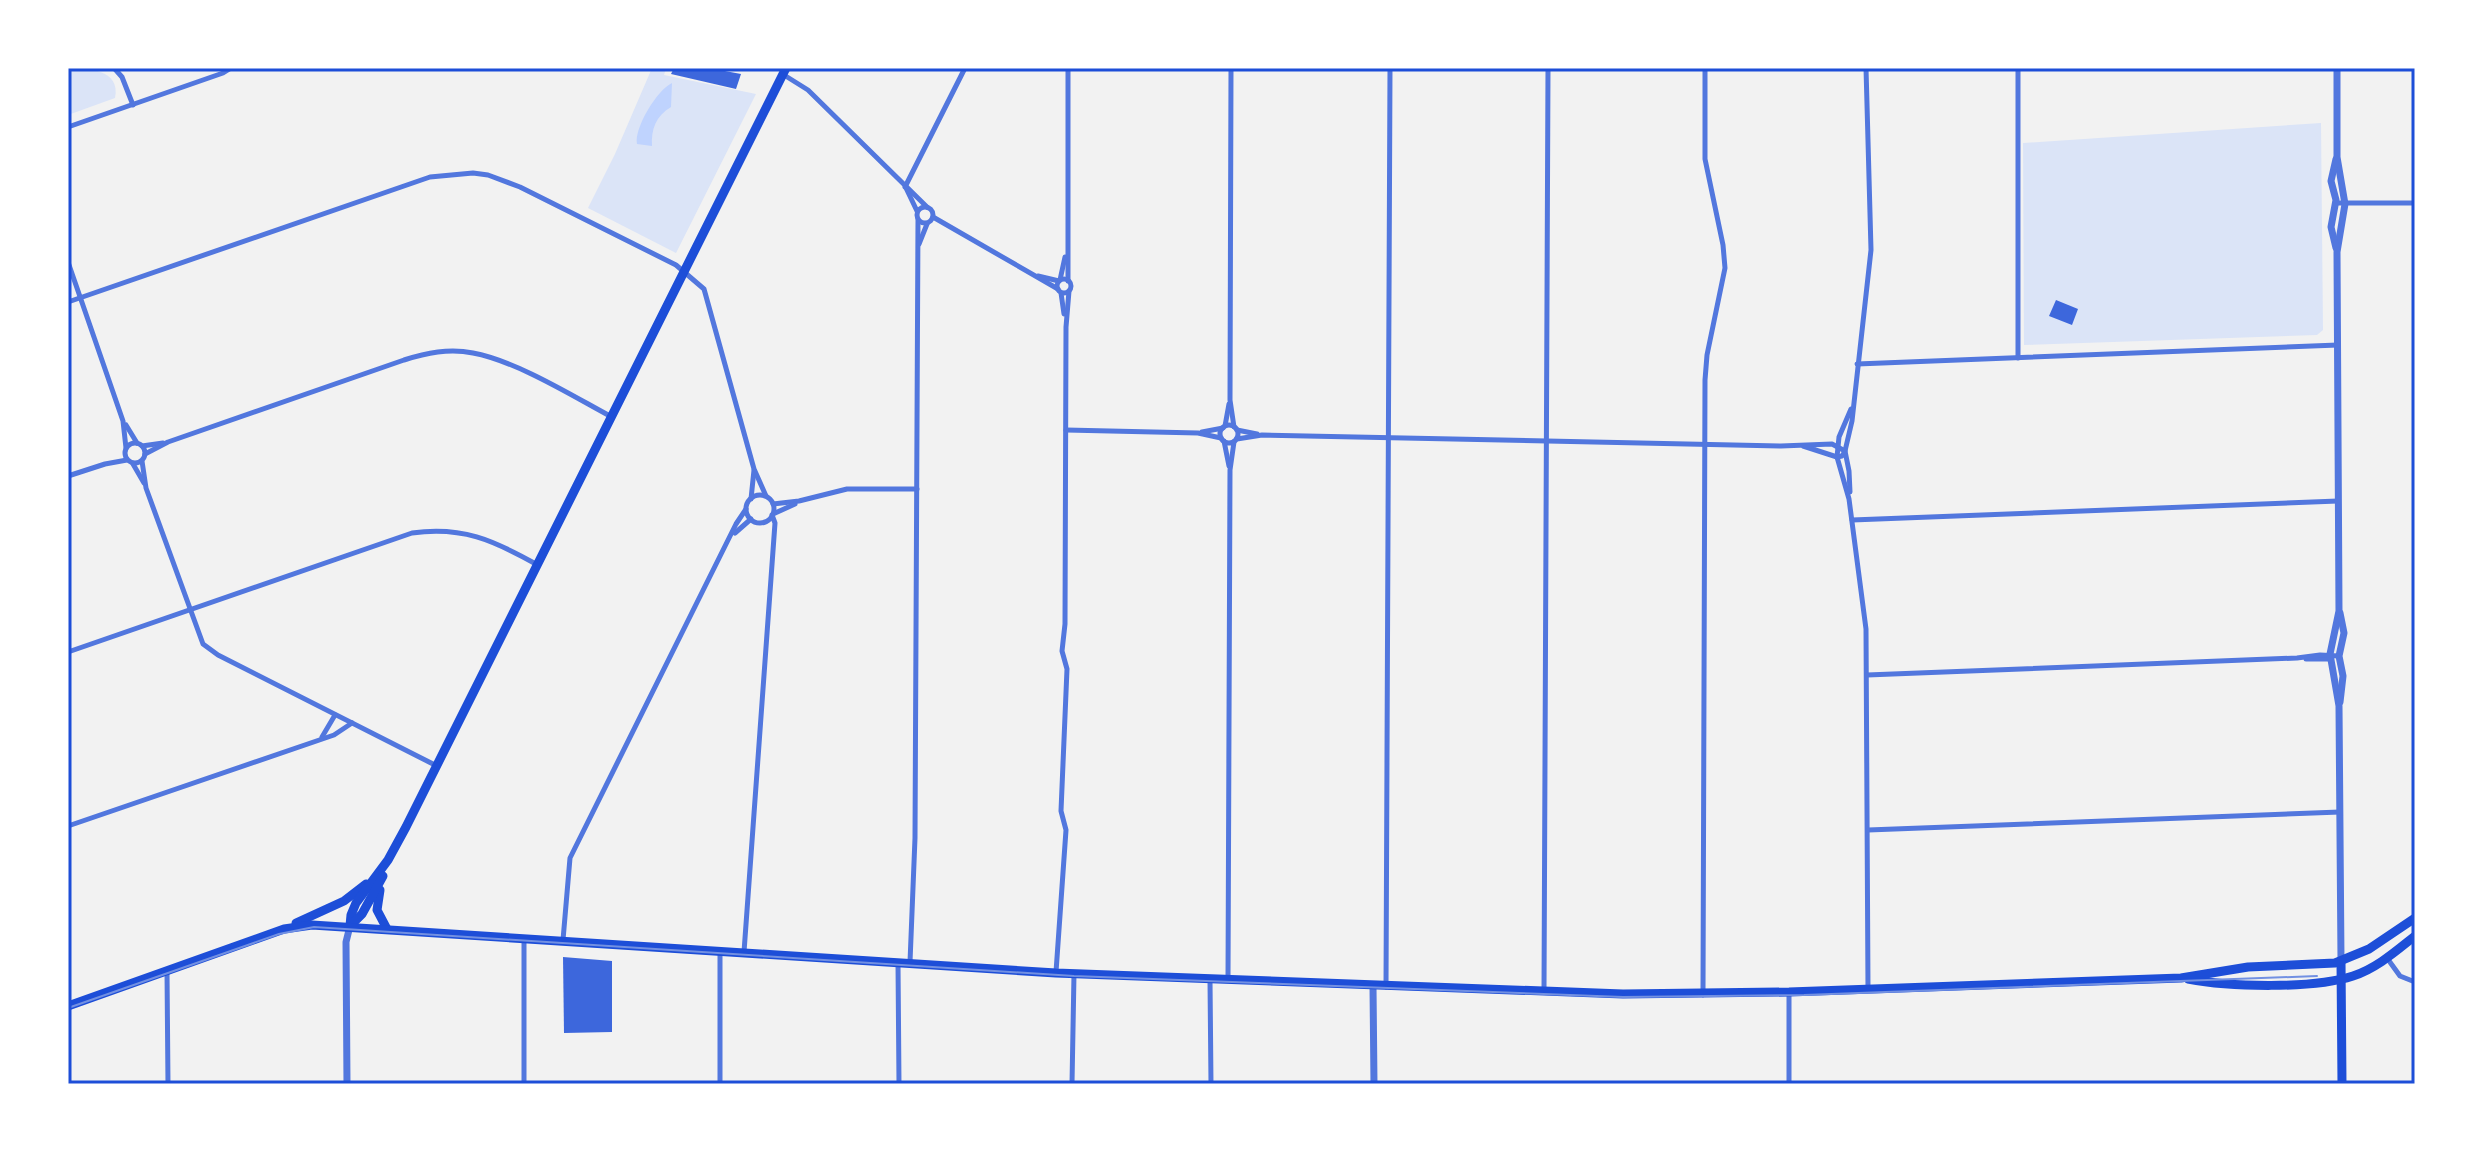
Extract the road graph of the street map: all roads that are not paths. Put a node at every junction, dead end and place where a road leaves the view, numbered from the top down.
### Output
1 (114, 68) edge
2 (231, 68) edge
3 (965, 68) edge
4 (1068, 68) edge
5 (1231, 68) edge
6 (1390, 68) edge
7 (1548, 68) edge
8 (1705, 68) edge
9 (1866, 68) edge
10 (2018, 68) edge
11 (2337, 68) edge
12 (785, 71) edge
13 (133, 105) junction
14 (68, 127) edge
15 (905, 187) junction
16 (2415, 203) edge
17 (2341, 204) junction
18 (927, 207) junction
19 (917, 212) junction
20 (918, 220) junction
21 (930, 221) junction
22 (919, 245) junction
23 (1066, 252) junction
24 (68, 262) edge
25 (684, 273) junction
26 (1034, 274) junction
27 (1060, 281) junction
28 (1068, 281) junction
29 (1063, 291) junction
30 (81, 298) junction
31 (68, 302) edge
32 (2338, 345) junction
33 (2018, 358) junction
34 (1857, 364) junction
35 (1230, 400) junction
36 (1851, 409) junction
37 (611, 417) junction
38 (123, 421) junction
39 (1224, 427) junction
40 (1236, 428) junction
41 (1066, 430) junction
42 (1198, 433) junction
43 (1262, 435) junction
44 (1388, 438) junction
45 (1223, 439) junction
46 (1235, 440) junction
47 (1546, 441) junction
48 (168, 442) junction
49 (1705, 444) junction
50 (140, 445) junction
51 (1837, 445) junction
52 (1803, 446) junction
53 (125, 450) junction
54 (1845, 451) junction
55 (145, 454) junction
56 (1837, 457) junction
57 (142, 461) junction
58 (130, 462) junction
59 (105, 464) junction
60 (754, 469) junction
61 (1230, 470) junction
62 (68, 476) edge
63 (146, 488) junction
64 (917, 489) junction
65 (766, 496) junction
66 (751, 499) junction
67 (1849, 499) junction
68 (799, 501) junction
69 (2338, 501) junction
70 (773, 504) junction
71 (746, 509) junction
72 (773, 514) junction
73 (751, 519) junction
74 (1852, 520) junction
75 (765, 522) junction
76 (729, 539) junction
77 (772, 542) junction
78 (537, 565) junction
79 (189, 609) junction
80 (68, 652) edge
81 (2333, 656) junction
82 (1867, 675) junction
83 (335, 714) junction
84 (352, 723) junction
85 (321, 738) junction
86 (436, 766) junction
87 (2340, 812) junction
88 (68, 826) edge
89 (1868, 830) junction
90 (393, 851) junction
91 (383, 867) junction
92 (382, 879) junction
93 (2415, 918) edge
94 (350, 926) junction
95 (387, 929) junction
96 (278, 931) junction
97 (2415, 936) edge
98 (524, 938) junction
99 (563, 940) junction
100 (720, 951) junction
101 (744, 952) junction
102 (2387, 958) junction
103 (2341, 961) junction
104 (898, 963) junction
105 (910, 963) junction
106 (167, 971) junction
107 (1056, 973) junction
108 (1074, 974) junction
109 (2181, 978) junction
110 (2342, 979) junction
111 (1210, 980) junction
112 (1228, 981) junction
113 (2415, 982) edge
114 (1373, 986) junction
115 (1386, 987) junction
116 (1868, 990) junction
117 (1544, 992) junction
118 (1789, 992) junction
119 (1703, 995) junction
120 (68, 1006) edge
121 (168, 1084) edge
122 (347, 1084) edge
123 (524, 1084) edge
124 (720, 1084) edge
125 (899, 1084) edge
126 (1072, 1084) edge
127 (1211, 1084) edge
128 (1374, 1084) edge
129 (1789, 1084) edge
130 (2342, 1084) edge

1 - 13 street
2 - 13 street
3 - 15 street
4 - 23 street
5 - 35 street
6 - 44 street
7 - 47 street
8 - 49 street
9 - 34 street
10 - 33 street
11 - 17 street
12 - 15 street
12 - 25 main road
13 - 14 street
15 - 18 street
15 - 19 street
16 - 17 street
17 - 32 street
18 - 19 street
18 - 21 street
19 - 20 street
20 - 21 street
20 - 22 street
21 - 22 street
21 - 26 street
22 - 64 street
23 - 27 street
23 - 28 street
24 - 30 street
25 - 30 street
25 - 37 main road
25 - 60 street
26 - 27 street
26 - 29 street
27 - 28 street
27 - 29 street
28 - 29 street
29 - 41 street
30 - 31 street
30 - 38 street
32 - 33 street
32 - 69 street
33 - 34 street
34 - 36 street
35 - 39 street
35 - 40 street
36 - 51 street
36 - 54 street
37 - 48 street
37 - 78 main road
38 - 50 street
38 - 53 street
39 - 40 street
39 - 42 street
39 - 45 street
40 - 43 street
40 - 46 street
41 - 42 street
41 - 107 street
42 - 45 street
43 - 44 street
43 - 46 street
44 - 47 street
44 - 115 street
45 - 46 street
45 - 61 street
46 - 61 street
47 - 49 street
47 - 117 street
48 - 50 street
48 - 55 street
49 - 52 street
49 - 119 street
50 - 53 street
50 - 55 street
51 - 52 street
51 - 54 street
51 - 56 street
52 - 56 street
53 - 58 street
53 - 59 street
54 - 56 street
54 - 67 street
55 - 57 street
56 - 67 street
57 - 58 street
57 - 63 street
58 - 59 street
58 - 63 street
59 - 62 street
60 - 65 street
60 - 66 street
61 - 112 street
63 - 79 street
64 - 68 street
64 - 105 street
65 - 66 street
65 - 70 street
66 - 71 street
67 - 74 street
68 - 70 street
68 - 72 street
69 - 74 street
69 - 81 street
70 - 72 street
71 - 73 street
71 - 76 street
72 - 75 street
72 - 77 street
73 - 75 street
73 - 76 street
74 - 82 street
75 - 77 street
76 - 99 street
77 - 101 street
78 - 79 street
78 - 86 main road
79 - 80 street
79 - 83 street
81 - 82 street
81 - 87 street
82 - 89 street
83 - 84 street
83 - 85 street
84 - 85 street
84 - 86 street
85 - 88 street
86 - 90 main road
87 - 89 street
87 - 103 street
89 - 116 street
90 - 91 main road
90 - 92 main road
91 - 94 main road
91 - 96 main road
92 - 94 main road
92 - 95 main road
93 - 103 main road
94 - 95 main road
94 - 96 main road
94 - 122 street
95 - 98 main road
96 - 106 main road
97 - 102 main road
98 - 99 main road
98 - 123 street
99 - 100 main road
100 - 101 main road
100 - 124 street
101 - 104 main road
102 - 110 main road
102 - 113 street
103 - 109 main road
103 - 110 main road
104 - 105 main road
104 - 125 street
105 - 107 main road
106 - 120 main road
106 - 121 street
107 - 108 main road
108 - 111 main road
108 - 126 street
109 - 110 main road
109 - 116 main road
110 - 130 main road
111 - 112 main road
111 - 127 street
112 - 114 main road
114 - 115 main road
114 - 128 street
115 - 117 main road
116 - 118 main road
117 - 119 main road
118 - 119 main road
118 - 129 street

